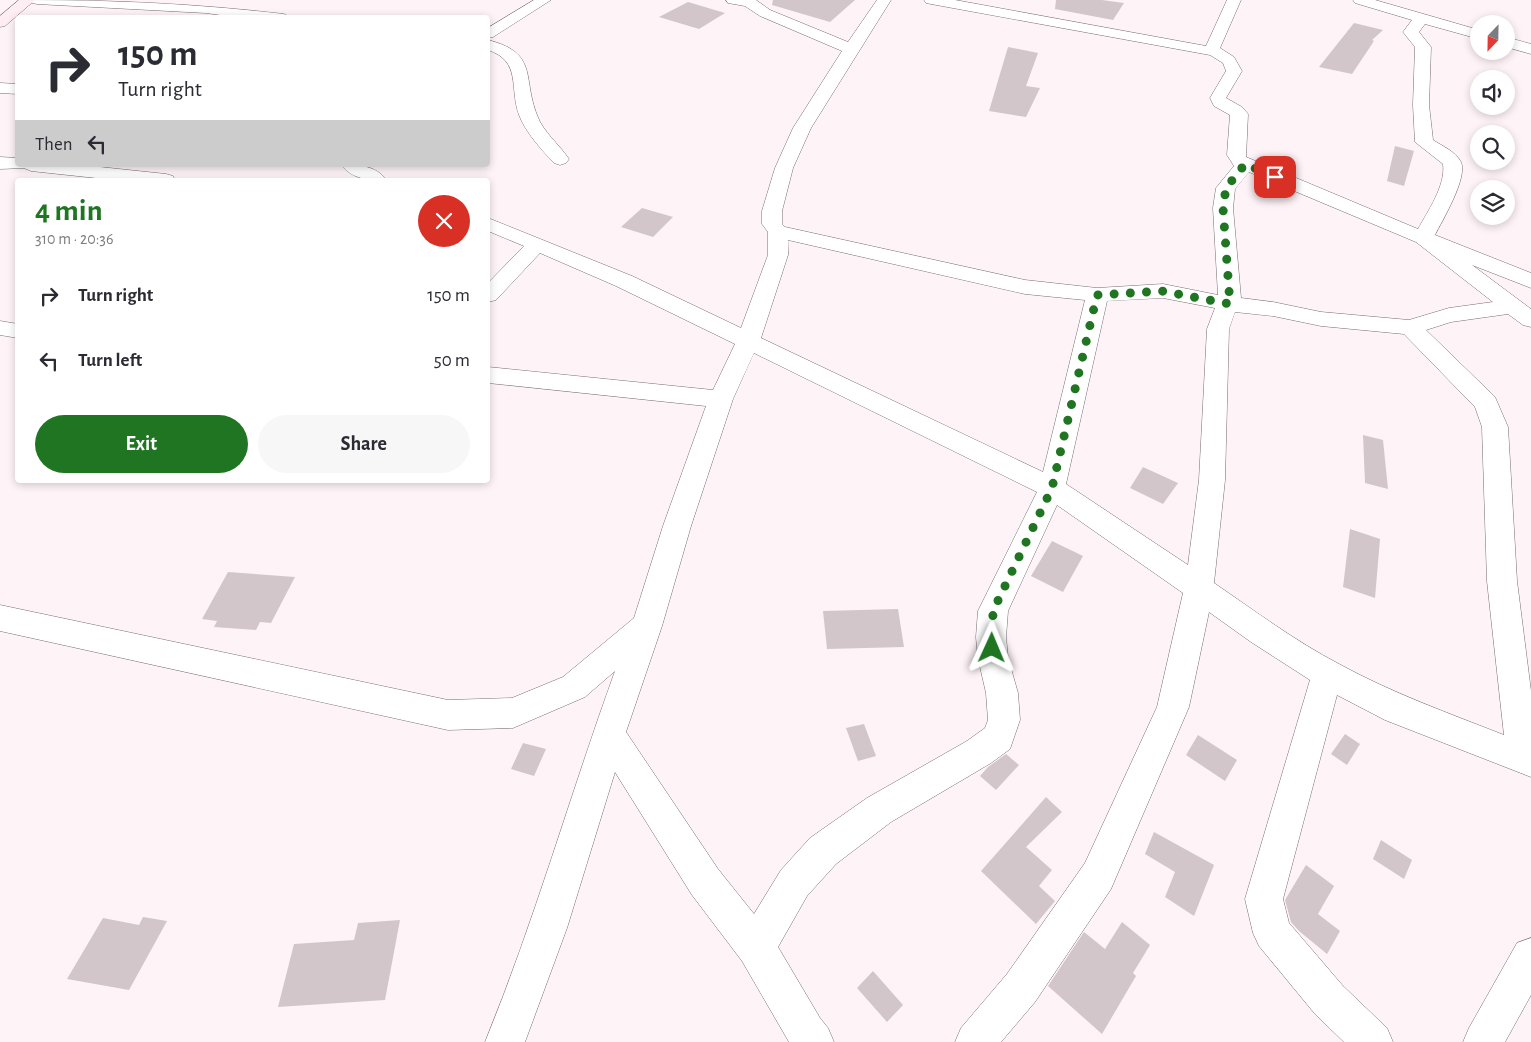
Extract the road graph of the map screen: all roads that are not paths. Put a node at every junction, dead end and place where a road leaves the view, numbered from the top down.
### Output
1 (28, 0) edge
2 (37, 0) edge
3 (544, 0) edge
4 (733, 0) edge
5 (884, 0) edge
6 (931, 0) edge
7 (1032, 0) edge
8 (1234, 0) edge
9 (1360, 0) edge
10 (261, 15) edge
11 (1023, 16) junction
12 (1422, 19) junction
13 (0, 23) edge
14 (1470, 32) edge
15 (490, 33) edge
16 (1515, 45) edge
17 (490, 46) edge
18 (851, 48) junction
19 (1531, 49) edge
20 (1211, 50) junction
21 (0, 88) edge
22 (15, 89) edge
23 (560, 159) dead end
24 (0, 163) edge
25 (15, 164) edge
26 (1245, 164) junction
27 (49, 167) edge
28 (354, 167) edge
29 (148, 178) edge
30 (374, 178) edge
31 (490, 225) edge
32 (778, 232) junction
33 (1423, 238) junction
34 (537, 245) junction
35 (1531, 282) edge
36 (490, 293) edge
37 (1097, 295) junction
38 (1230, 304) junction
39 (1522, 313) edge
40 (1410, 327) junction
41 (0, 328) edge
42 (15, 330) edge
43 (748, 341) junction
44 (490, 375) edge
45 (721, 399) junction
46 (1052, 488) junction
47 (1198, 589) junction
48 (0, 618) edge
49 (648, 626) junction
50 (1327, 674) junction
51 (609, 734) junction
52 (1527, 760) edge
53 (756, 947) junction
54 (1531, 957) edge
55 (505, 1042) edge
56 (814, 1042) edge
57 (975, 1042) edge
58 (1373, 1042) edge
59 (1483, 1042) edge

1 - 13 street
2 - 10 street
3 - 15 street
4 - 18 street
5 - 18 street
6 - 11 street
7 - 11 street
8 - 20 street
9 - 12 street
11 - 20 street
12 - 14 street
12 - 33 street
16 - 19 street
17 - 23 street
18 - 32 street
20 - 26 street
21 - 22 street
24 - 25 street
26 - 33 street
26 - 38 street
27 - 29 street
28 - 30 street
31 - 34 street
32 - 37 street
32 - 43 street
33 - 35 street
33 - 39 street
34 - 36 street
34 - 43 street
37 - 38 street
37 - 46 street
38 - 40 street
38 - 47 street
39 - 40 street
40 - 52 street
41 - 42 street
43 - 45 street
43 - 46 street
44 - 45 street
45 - 49 street
46 - 47 street
46 - 53 street
47 - 50 street
47 - 57 street
48 - 49 street
49 - 51 street
50 - 52 street
50 - 58 street
51 - 53 street
51 - 55 street
53 - 56 street
54 - 59 street

